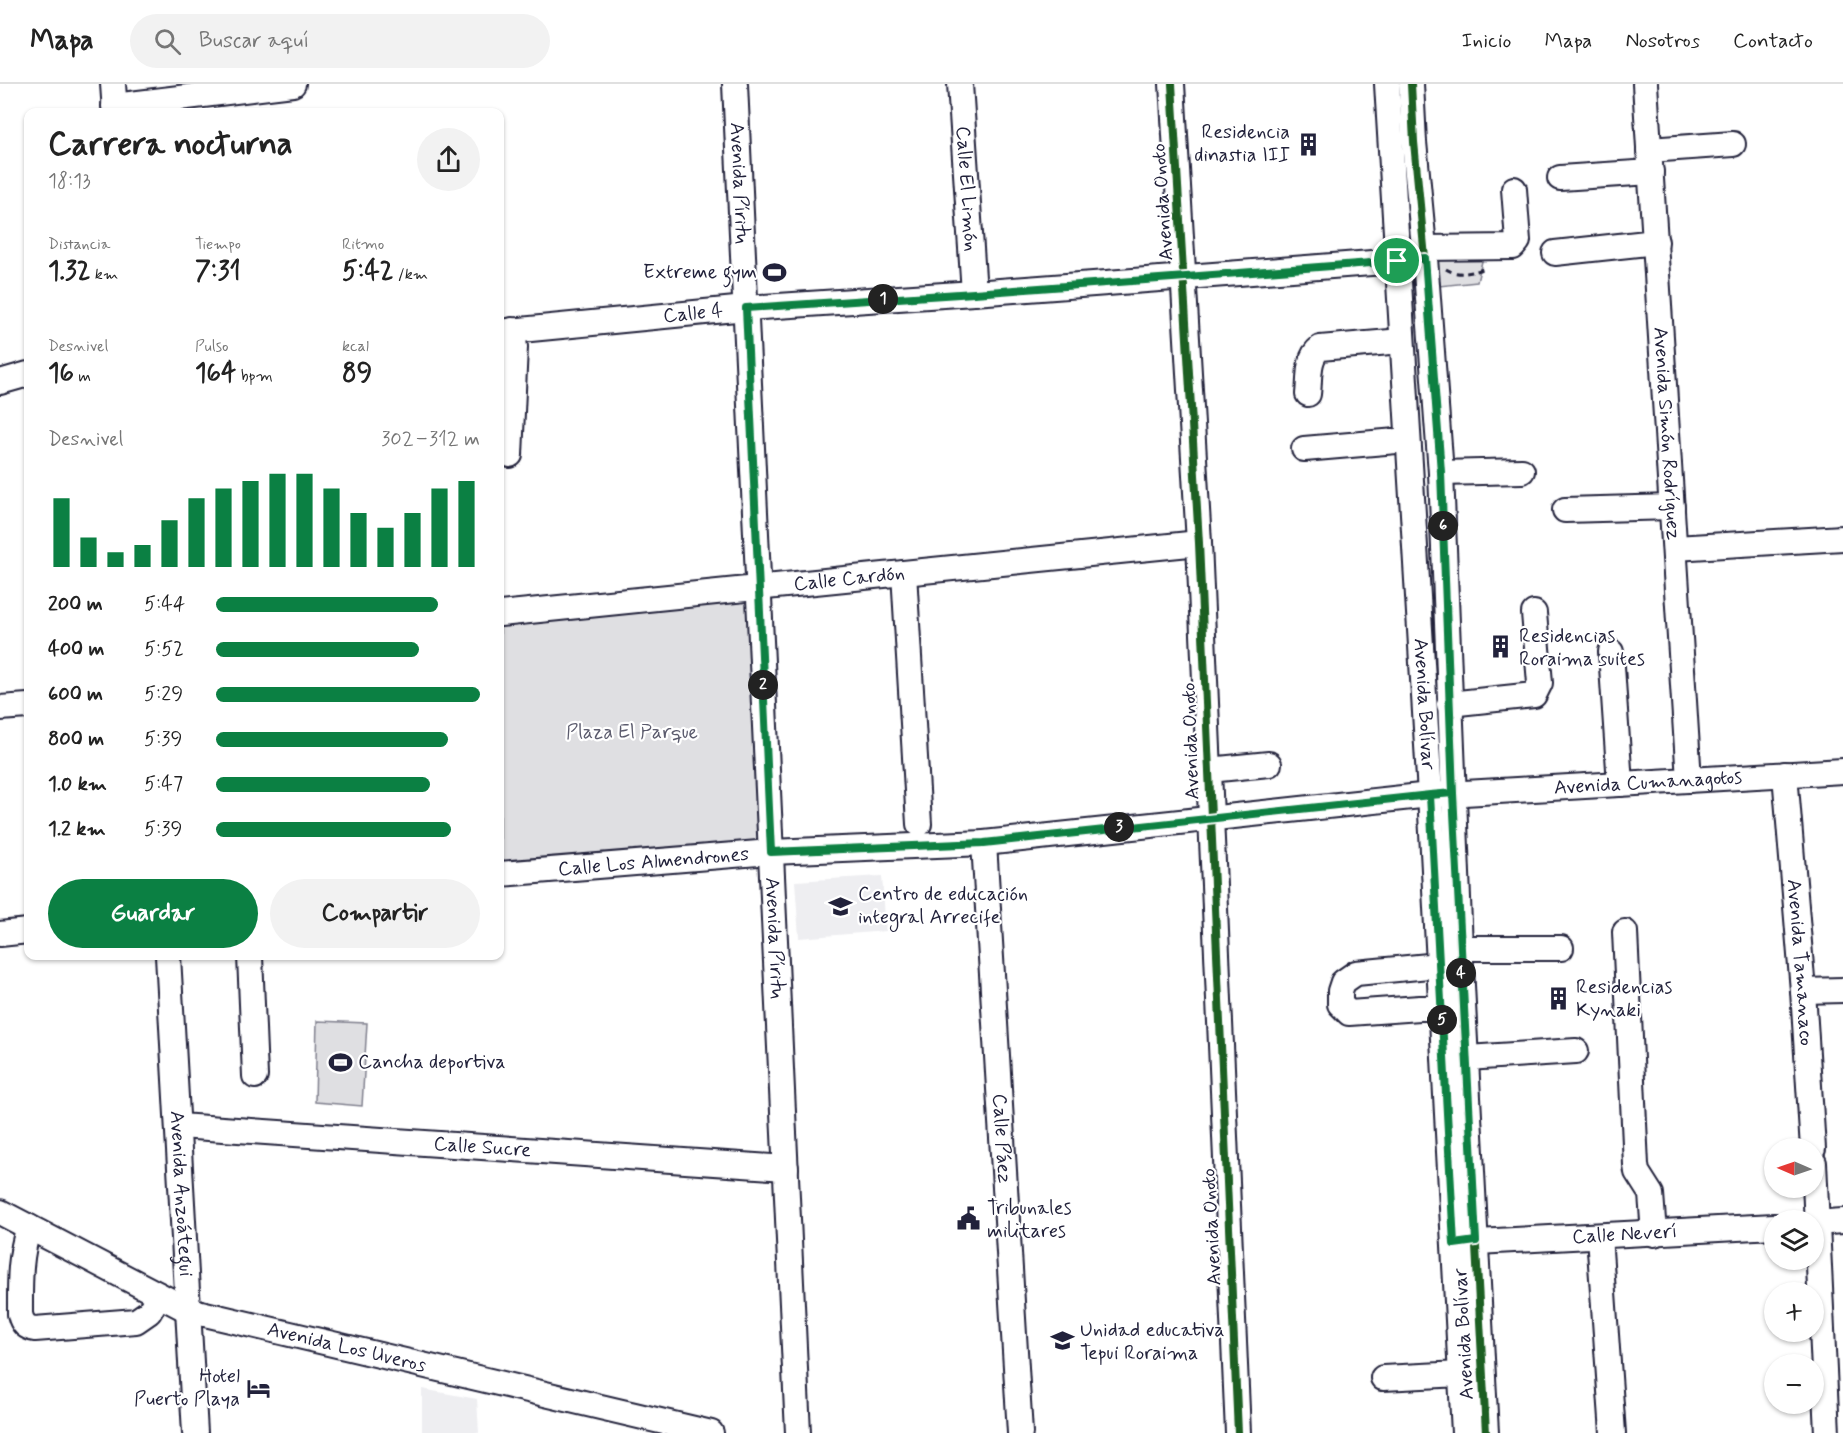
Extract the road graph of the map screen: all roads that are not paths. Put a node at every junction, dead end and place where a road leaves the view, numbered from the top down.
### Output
1 (294, 84) edge
2 (735, 84) edge
3 (960, 84) edge
4 (1172, 84) edge
5 (1387, 84) edge
6 (1411, 84) edge
7 (1645, 84) edge
8 (114, 101) edge
9 (1733, 144) dead end
10 (1650, 161) junction
11 (1560, 178) dead end
12 (1514, 189) dead end
13 (1656, 242) junction
14 (1425, 253) junction
15 (1555, 253) dead end
16 (1397, 261) junction
17 (1184, 278) junction
18 (974, 293) junction
19 (746, 308) junction
20 (506, 331) edge
21 (1402, 341) junction
22 (24, 374) edge
23 (0, 382) edge
24 (1308, 394) dead end
25 (1408, 440) junction
26 (1304, 449) dead end
27 (510, 455) dead end
28 (1522, 471) dead end
29 (1441, 472) junction
30 (1672, 507) junction
31 (1565, 510) dead end
32 (1843, 538) edge
33 (1199, 543) junction
34 (1675, 548) junction
35 (904, 573) junction
36 (759, 588) junction
37 (1534, 613) dead end
38 (504, 614) edge
39 (1611, 652) dead end
40 (1449, 704) junction
41 (24, 706) edge
42 (0, 708) edge
43 (1269, 764) dead end
44 (1209, 770) junction
45 (1843, 771) edge
46 (1785, 774) junction
47 (1689, 780) junction
48 (1620, 784) junction
49 (1442, 794) junction
50 (1211, 817) junction
51 (919, 824) dead end
52 (984, 843) junction
53 (771, 852) junction
54 (504, 874) edge
55 (24, 931) edge
56 (1625, 932) dead end
57 (0, 934) edge
58 (1460, 948) junction
59 (1561, 948) dead end
60 (168, 960) edge
61 (249, 960) edge
62 (1439, 965) junction
63 (1843, 990) edge
64 (1803, 991) junction
65 (1442, 1008) junction
66 (1576, 1051) dead end
67 (1467, 1058) junction
68 (255, 1076) dead end
69 (178, 1126) junction
70 (1812, 1138) edge
71 (786, 1168) junction
72 (0, 1212) edge
73 (1843, 1221) edge
74 (1824, 1222) edge
75 (29, 1227) junction
76 (1764, 1227) edge
77 (1654, 1234) junction
78 (1599, 1236) junction
79 (1465, 1243) junction
80 (1818, 1270) edge
81 (159, 1295) junction
82 (188, 1310) junction
83 (1461, 1374) junction
84 (1383, 1378) dead end
85 (195, 1433) edge
86 (711, 1433) edge
87 (798, 1433) edge
88 (1020, 1433) edge
89 (1238, 1433) edge
90 (1464, 1433) edge
91 (1486, 1433) edge
92 (1612, 1433) edge
93 (1827, 1433) edge

1 - 8 street
2 - 19 street, Avenida Píritu
3 - 18 street, Calle El Limón
4 - 17 street, Avenida Onoto
5 - 16 street, Avenida Bolívar
6 - 14 street, Avenida Bolívar
7 - 10 street, Avenida Simón Rodríguez
9 - 10 street
10 - 11 street
10 - 13 street, Avenida Simón Rodríguez
12 - 14 street, Calle 4
13 - 15 street
13 - 30 street, Avenida Simón Rodríguez
14 - 16 street, Calle 4
14 - 29 street, Avenida Bolívar
16 - 17 street, Calle 4
16 - 21 street, Avenida Bolívar
17 - 18 street, Calle 4
17 - 33 street, Avenida Onoto
18 - 19 street, Calle 4
19 - 20 street, Calle 4
19 - 36 street, Avenida Píritu
20 - 27 street
21 - 24 street
21 - 25 street, Avenida Bolívar
22 - 23 street
25 - 26 street
25 - 49 street, Avenida Bolívar
28 - 29 street
29 - 40 street, Avenida Bolívar
30 - 31 street
30 - 34 street, Avenida Simón Rodríguez
32 - 34 street
33 - 35 street, Calle Cardón
33 - 44 street, Avenida Onoto
34 - 47 street, Avenida Simón Rodríguez
35 - 36 street, Calle Cardón
35 - 51 street
36 - 38 street, Calle Cardón
36 - 53 street, Avenida Píritu
37 - 40 street
39 - 48 street
40 - 49 street, Avenida Bolívar
41 - 42 street
43 - 44 street
44 - 50 street, Avenida Onoto
45 - 46 street, Avenida Cumanagotos
46 - 47 street, Avenida Cumanagotos
46 - 64 street, Avenida Tamanaco
47 - 48 street, Avenida Cumanagotos
48 - 49 street, Avenida Cumanagotos
49 - 50 street, Calle Los Almendrones
49 - 58 street, Avenida Bolívar
49 - 62 street, Avenida Bolívar
50 - 52 street, Calle Los Almendrones
50 - 89 street, Avenida Onoto
52 - 53 street, Calle Los Almendrones
52 - 88 street, Calle Páez
53 - 54 street, Calle Los Almendrones
53 - 71 street, Avenida Píritu
55 - 57 street
56 - 77 street
58 - 59 street
58 - 67 street, Avenida Bolívar
60 - 69 street, Avenida Anzoátegui
61 - 68 street
62 - 65 street, Avenida Bolívar
62 - 65 street
63 - 64 street
64 - 70 street, Avenida Tamanaco
65 - 79 street, Avenida Bolívar
66 - 67 street
67 - 79 street, Avenida Bolívar
69 - 71 street, Calle Sucre
69 - 82 street, Avenida Anzoátegui
71 - 87 street, Avenida Píritu
72 - 75 street, Avenida Los Uveros
73 - 74 street
75 - 81 street, Avenida Los Uveros
75 - 81 street
76 - 77 street, Calle Neverí
77 - 78 street, Calle Neverí
78 - 79 street, Calle Neverí
78 - 92 street
79 - 83 street, Avenida Bolívar
79 - 91 street, Avenida Bolívar
80 - 93 street
81 - 82 street, Avenida Los Uveros
82 - 85 street, Avenida Anzoátegui
82 - 86 street, Avenida Los Uveros
83 - 84 street
83 - 90 street, Avenida Bolívar

